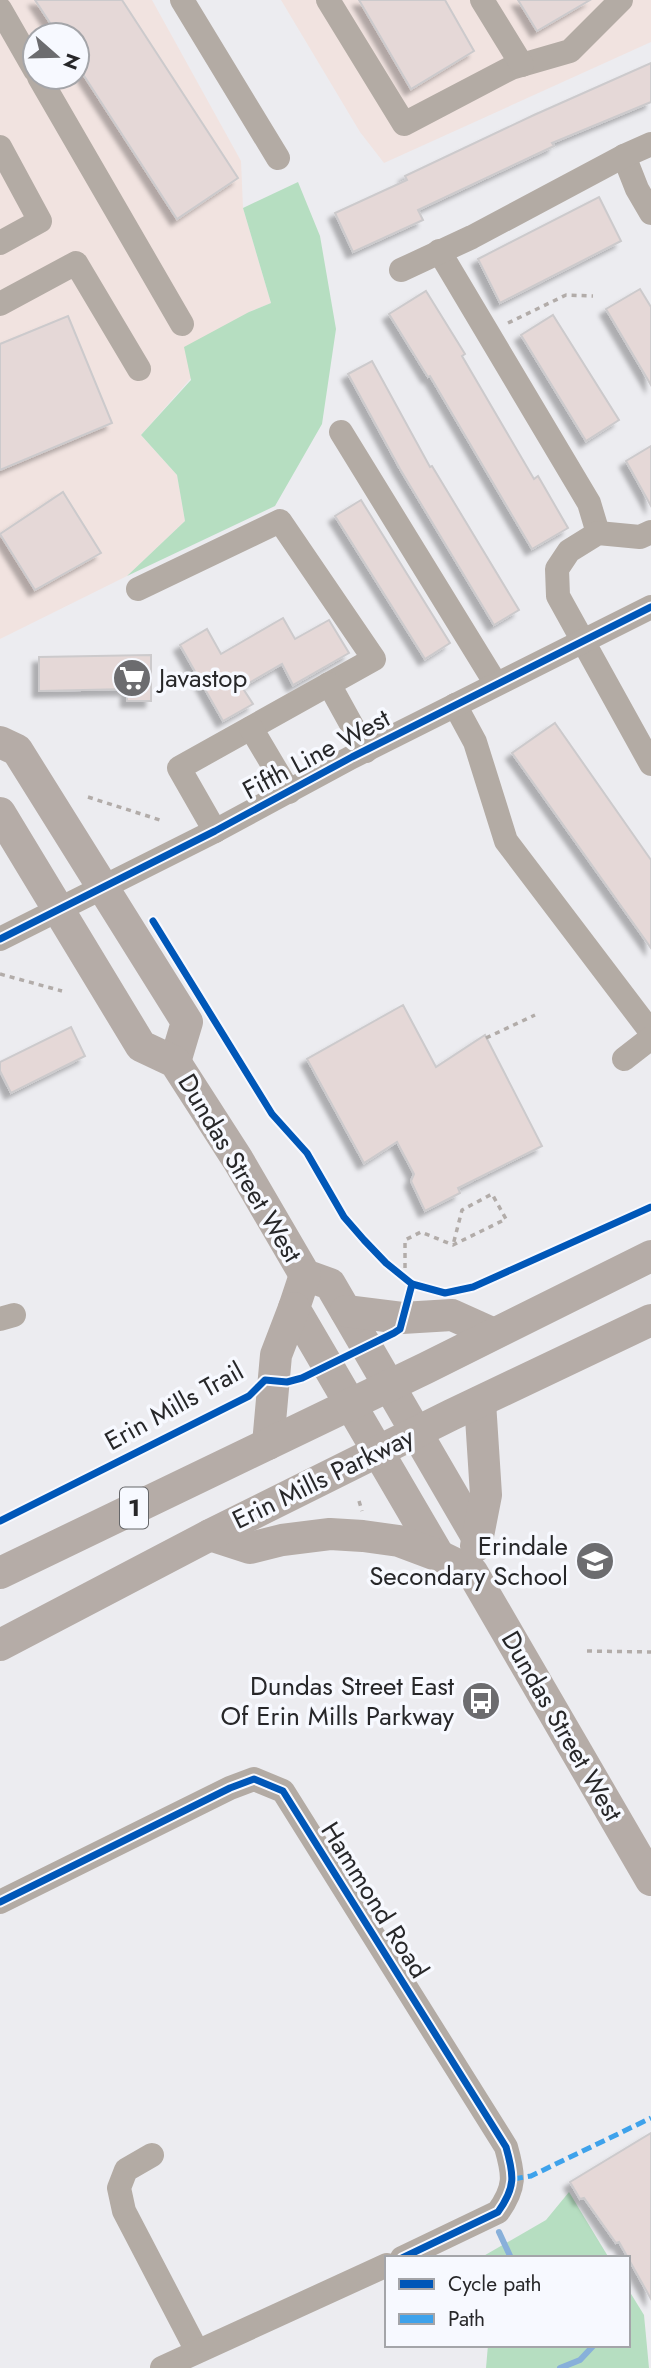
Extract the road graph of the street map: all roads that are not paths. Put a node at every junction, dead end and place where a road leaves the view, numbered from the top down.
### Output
1 (182, 0) edge
2 (328, 0) edge
3 (482, 0) edge
4 (621, 0) edge
5 (0, 9) edge
6 (21, 46) edge
7 (522, 65) junction
8 (47, 91) edge
9 (651, 145) edge
10 (0, 147) edge
11 (624, 156) junction
12 (278, 158) dead end
13 (651, 213) edge
14 (0, 243) edge
15 (439, 251) junction
16 (401, 270) dead end
17 (0, 304) edge
18 (182, 324) dead end
19 (139, 369) dead end
20 (341, 432) dead end
21 (651, 532) edge
22 (598, 533) junction
23 (138, 589) dead end
24 (651, 607) edge
25 (582, 642) junction
26 (329, 684) junction
27 (496, 684) junction
28 (455, 705) junction
29 (251, 728) junction
30 (0, 742) edge
31 (366, 751) junction
32 (651, 764) edge
33 (289, 792) junction
34 (0, 813) edge
35 (215, 831) junction
36 (104, 887) junction
37 (59, 910) junction
38 (0, 939) edge
39 (651, 1032) edge
40 (651, 1038) edge
41 (624, 1059) dead end
42 (175, 1062) junction
43 (651, 1256) edge
44 (305, 1275) junction
45 (294, 1308) junction
46 (346, 1311) junction
47 (651, 1320) edge
48 (492, 1333) junction
49 (389, 1386) junction
50 (480, 1402) junction
51 (350, 1405) junction
52 (417, 1432) junction
53 (268, 1444) junction
54 (379, 1451) junction
55 (210, 1535) junction
56 (477, 1537) junction
57 (439, 1556) junction
58 (472, 1572) junction
59 (0, 1573) edge
60 (0, 1645) edge
61 (651, 1881) edge
62 (0, 1902) edge
63 (152, 2155) dead end
64 (406, 2256) edge
65 (385, 2266) edge
66 (197, 2351) junction
67 (162, 2368) edge

1 - 12 street
2 - 7 street
3 - 7 street
4 - 7 street
5 - 6 street
8 - 18 street
9 - 11 street
10 - 14 street
11 - 13 street
11 - 15 street
15 - 16 street
15 - 22 street
17 - 19 street
20 - 27 street
21 - 22 street
22 - 25 street
23 - 26 street
24 - 25 street, Fifth Line West
25 - 27 street, Fifth Line West
25 - 32 street
26 - 29 street
26 - 31 street
27 - 28 street, Fifth Line West
28 - 31 street, Fifth Line West
28 - 39 street
29 - 33 street
29 - 35 street
30 - 36 main road, Dundas Street West
31 - 33 street, Fifth Line West
33 - 35 street, Fifth Line West
34 - 37 main road, Dundas Street West
35 - 36 street, Fifth Line West
36 - 37 street, Fifth Line West
36 - 42 main road, Dundas Street West
37 - 38 street, Fifth Line West
37 - 42 main road, Dundas Street West
40 - 41 street
42 - 44 main road, Dundas Street West
43 - 48 main road, Erin Mills Parkway / 1
44 - 45 main road, Dundas Street West
44 - 46 main road, Dundas Street West
45 - 51 main road
45 - 53 main road, Dundas Street West
46 - 48 main road
46 - 49 main road, Dundas Street West
47 - 50 main road, Erin Mills Parkway / 1
48 - 49 main road, Erin Mills Parkway / 1
49 - 51 main road, Erin Mills Parkway / 1
49 - 52 main road, Dundas Street West
50 - 52 main road, Erin Mills Parkway / 1
50 - 56 main road
51 - 53 main road, Erin Mills Parkway / 1
51 - 54 main road
52 - 54 main road, Erin Mills Parkway / 1
52 - 56 main road, Dundas Street West
53 - 59 main road, Erin Mills Parkway / 1
54 - 55 main road, Erin Mills Parkway / 1
54 - 57 main road
55 - 57 main road
55 - 60 main road, Erin Mills Parkway / 1
56 - 58 main road
57 - 58 main road
58 - 61 main road, Dundas Street West
62 - 64 street, Hammond Road
63 - 66 street
65 - 66 street
66 - 67 street

